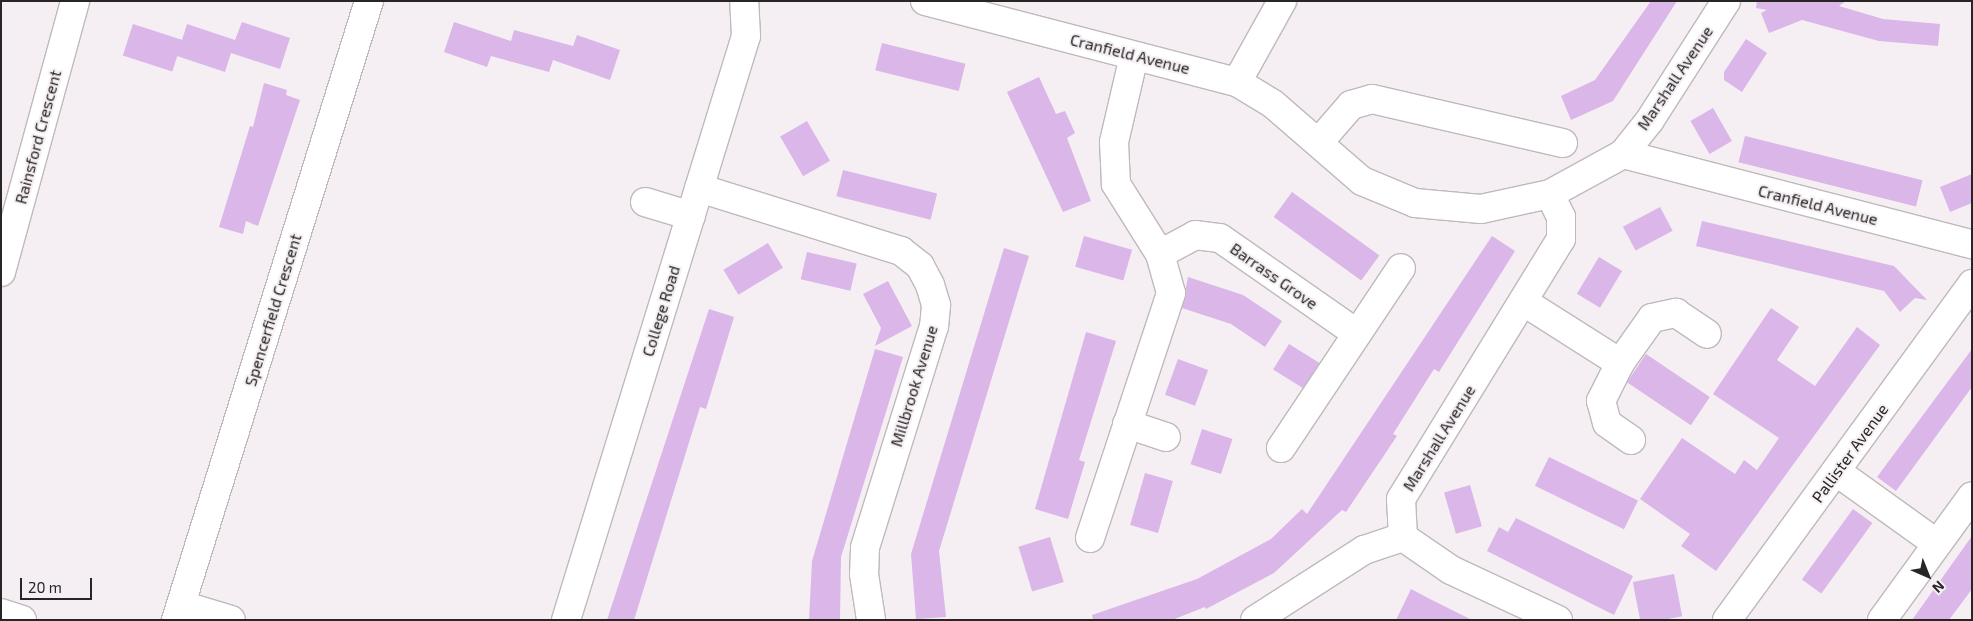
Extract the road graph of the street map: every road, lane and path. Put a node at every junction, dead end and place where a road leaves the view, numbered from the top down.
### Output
1 (75, 1) edge
2 (369, 1) edge
3 (744, 1) edge
4 (925, 1) edge
5 (1282, 1) edge
6 (1726, 1) edge
7 (1134, 56) junction
8 (1237, 82) junction
9 (1319, 142) junction
10 (1563, 143) dead end
11 (1623, 154) junction
12 (699, 188) junction
13 (1550, 194) junction
14 (645, 202) dead end
15 (690, 216) junction
16 (1972, 244) edge
17 (1160, 254) junction
18 (1402, 268) dead end
19 (1, 272) edge
20 (1972, 284) edge
21 (1524, 302) junction
22 (1356, 333) junction
23 (1707, 334) dead end
24 (1620, 363) junction
25 (1127, 424) junction
26 (1166, 437) dead end
27 (1631, 440) dead end
28 (1281, 448) dead end
29 (1837, 472) junction
30 (1972, 496) edge
31 (1403, 537) junction
32 (1090, 538) dead end
33 (1936, 543) junction
34 (179, 612) edge
35 (1, 613) edge
36 (22, 620) edge
37 (231, 620) edge
38 (566, 620) edge
39 (871, 620) edge
40 (1255, 620) edge
41 (1558, 620) edge
42 (1727, 620) edge
43 (1882, 620) edge

1 - 19 street, Rainsford Crescent
2 - 34 street, Spencerfield Crescent
3 - 12 street, College Road
4 - 7 street, Cranfield Avenue
5 - 8 street
6 - 11 street, Marshall Avenue
7 - 8 street, Cranfield Avenue
7 - 17 street
8 - 9 street, Cranfield Avenue
9 - 10 street
9 - 13 street, Cranfield Avenue
11 - 13 street, Cranfield Avenue
11 - 16 street, Cranfield Avenue
12 - 15 street, College Road
12 - 39 street, Millbrook Avenue
13 - 21 street, Marshall Avenue
14 - 15 street
15 - 38 street, College Road
17 - 22 street, Barrass Grove
17 - 25 street
18 - 22 street
20 - 29 street, Pallister Avenue
21 - 24 street
21 - 31 street, Marshall Avenue
22 - 28 street
23 - 24 street
24 - 27 street
25 - 26 street
25 - 32 street
29 - 33 street
29 - 42 street, Pallister Avenue
30 - 33 street
31 - 40 street
31 - 41 street
33 - 43 street
34 - 37 street
35 - 36 street

